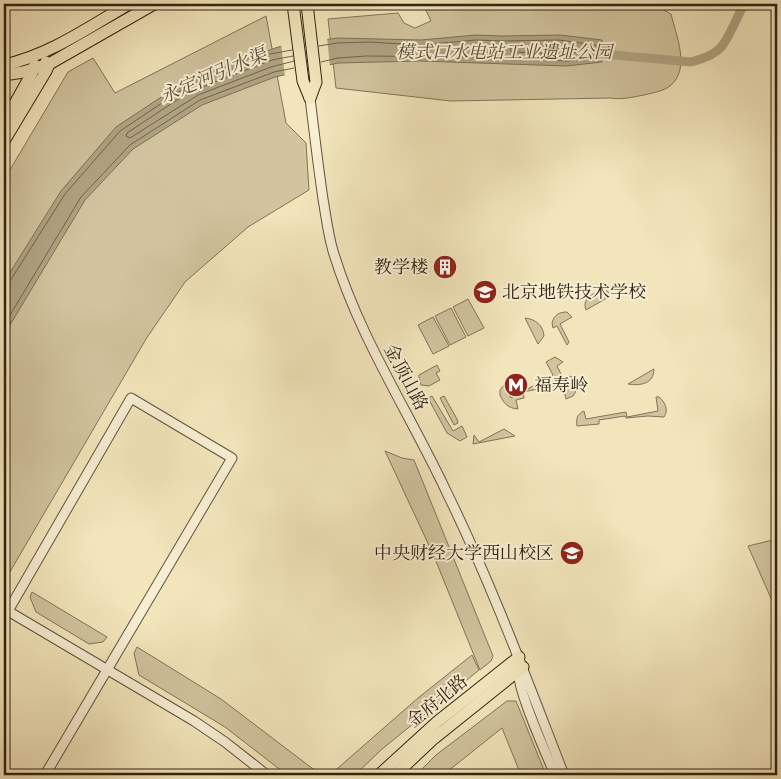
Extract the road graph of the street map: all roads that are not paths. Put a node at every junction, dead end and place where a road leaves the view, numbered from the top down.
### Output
1 (129, 4) edge
2 (154, 4) edge
3 (293, 4) edge
4 (307, 4) edge
5 (36, 56) junction
6 (4, 64) edge
7 (50, 64) junction
8 (34, 69) junction
9 (4, 75) edge
10 (310, 98) junction
11 (4, 123) edge
12 (4, 141) edge
13 (6, 614) edge
14 (520, 665) junction
15 (106, 669) junction
16 (45, 775) edge
17 (267, 775) edge
18 (379, 775) edge
19 (395, 775) edge
20 (555, 775) edge
21 (564, 775) edge

1 - 5 main road
2 - 7 main road
3 - 10 main road
4 - 10 main road
5 - 6 main road
5 - 7 main road
5 - 8 main road
7 - 8 main road
7 - 12 main road
8 - 9 main road
8 - 11 main road
10 - 14 street, 金顶山路
13 - 15 street
13 - 15 street
14 - 18 main road, 金府北路
14 - 19 main road, 金府北路
14 - 20 street, 金顶山路
14 - 21 street, 金顶山路
15 - 16 street
15 - 17 street

